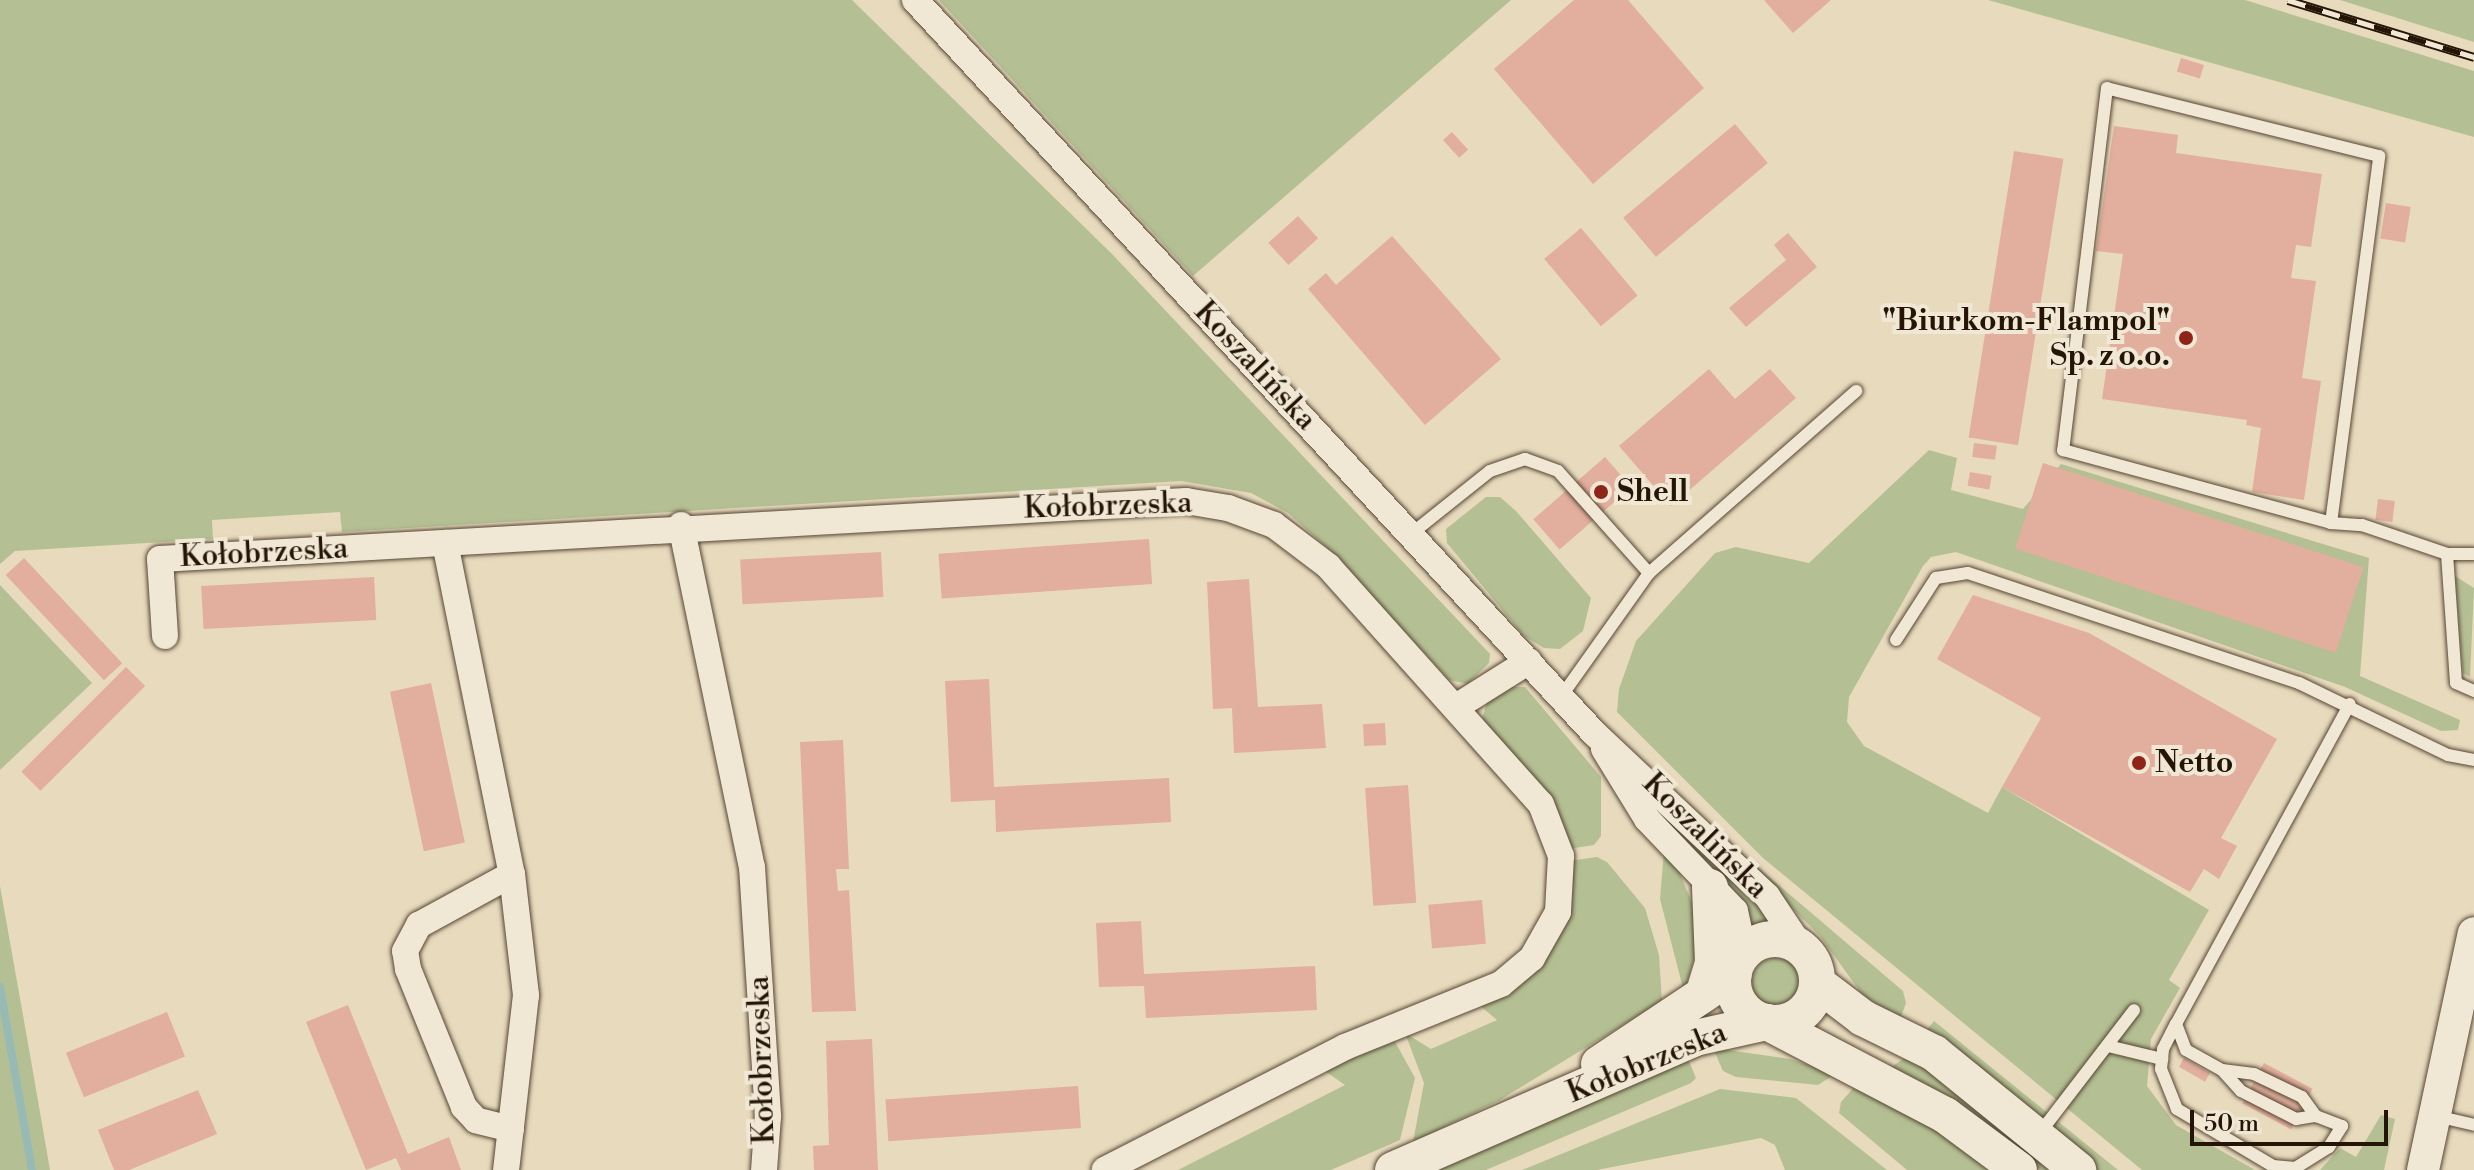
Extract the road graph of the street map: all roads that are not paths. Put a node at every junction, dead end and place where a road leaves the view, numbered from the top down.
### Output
1 (915, 0) edge
2 (1856, 391) dead end
3 (2331, 523) junction
4 (681, 525) junction
5 (1411, 534) junction
6 (445, 543) junction
7 (2447, 554) junction
8 (2474, 554) edge
9 (1649, 573) junction
10 (165, 636) dead end
11 (1896, 640) dead end
12 (1529, 661) junction
13 (2474, 691) edge
14 (1561, 697) junction
15 (2350, 704) junction
16 (1456, 707) junction
17 (1594, 733) junction
18 (2474, 760) edge
19 (512, 874) junction
20 (1710, 887) junction
21 (2474, 933) edge
22 (1803, 950) junction
23 (1728, 972) junction
24 (1817, 983) junction
25 (2134, 1010) dead end
26 (1767, 1022) junction
27 (2176, 1024) junction
28 (2108, 1046) junction
29 (2162, 1059) junction
30 (2222, 1070) junction
31 (1528, 1112) junction
32 (2316, 1116) junction
33 (2436, 1116) junction
34 (2474, 1125) edge
35 (511, 1129) junction
36 (2037, 1136) junction
37 (506, 1170) edge
38 (764, 1170) edge
39 (1105, 1170) edge
40 (1393, 1170) edge
41 (2019, 1170) edge
42 (2078, 1170) edge
43 (2423, 1170) edge

1 - 5 street, Koszalińska
2 - 9 lane
3 - 3 lane
3 - 7 lane
4 - 6 street, Kołobrzeska
4 - 16 street, Kołobrzeska
4 - 38 street, Kołobrzeska
5 - 9 lane
5 - 12 street, Koszalińska
6 - 10 street, Kołobrzeska
6 - 19 street
7 - 8 lane
7 - 13 lane
9 - 14 lane
11 - 15 lane
12 - 14 street, Koszalińska
12 - 16 street
14 - 17 street, Koszalińska
15 - 18 lane
15 - 27 lane
16 - 39 street, Kołobrzeska
17 - 20 street, Koszalińska
17 - 22 street, Koszalińska
19 - 35 street
19 - 35 street
20 - 23 main road
20 - 23 street, Koszalińska
21 - 33 street
22 - 23 main road
22 - 24 main road
23 - 26 main road
23 - 31 main road, Kołobrzeska
24 - 26 main road
24 - 36 main road
25 - 28 lane
26 - 31 main road, Kołobrzeska
26 - 41 main road
27 - 29 lane
27 - 30 lane
28 - 29 lane
28 - 36 lane
29 - 32 lane
30 - 32 lane
30 - 32 lane
31 - 40 main road, Kołobrzeska
33 - 34 lane
33 - 43 street
35 - 37 street
36 - 42 main road

